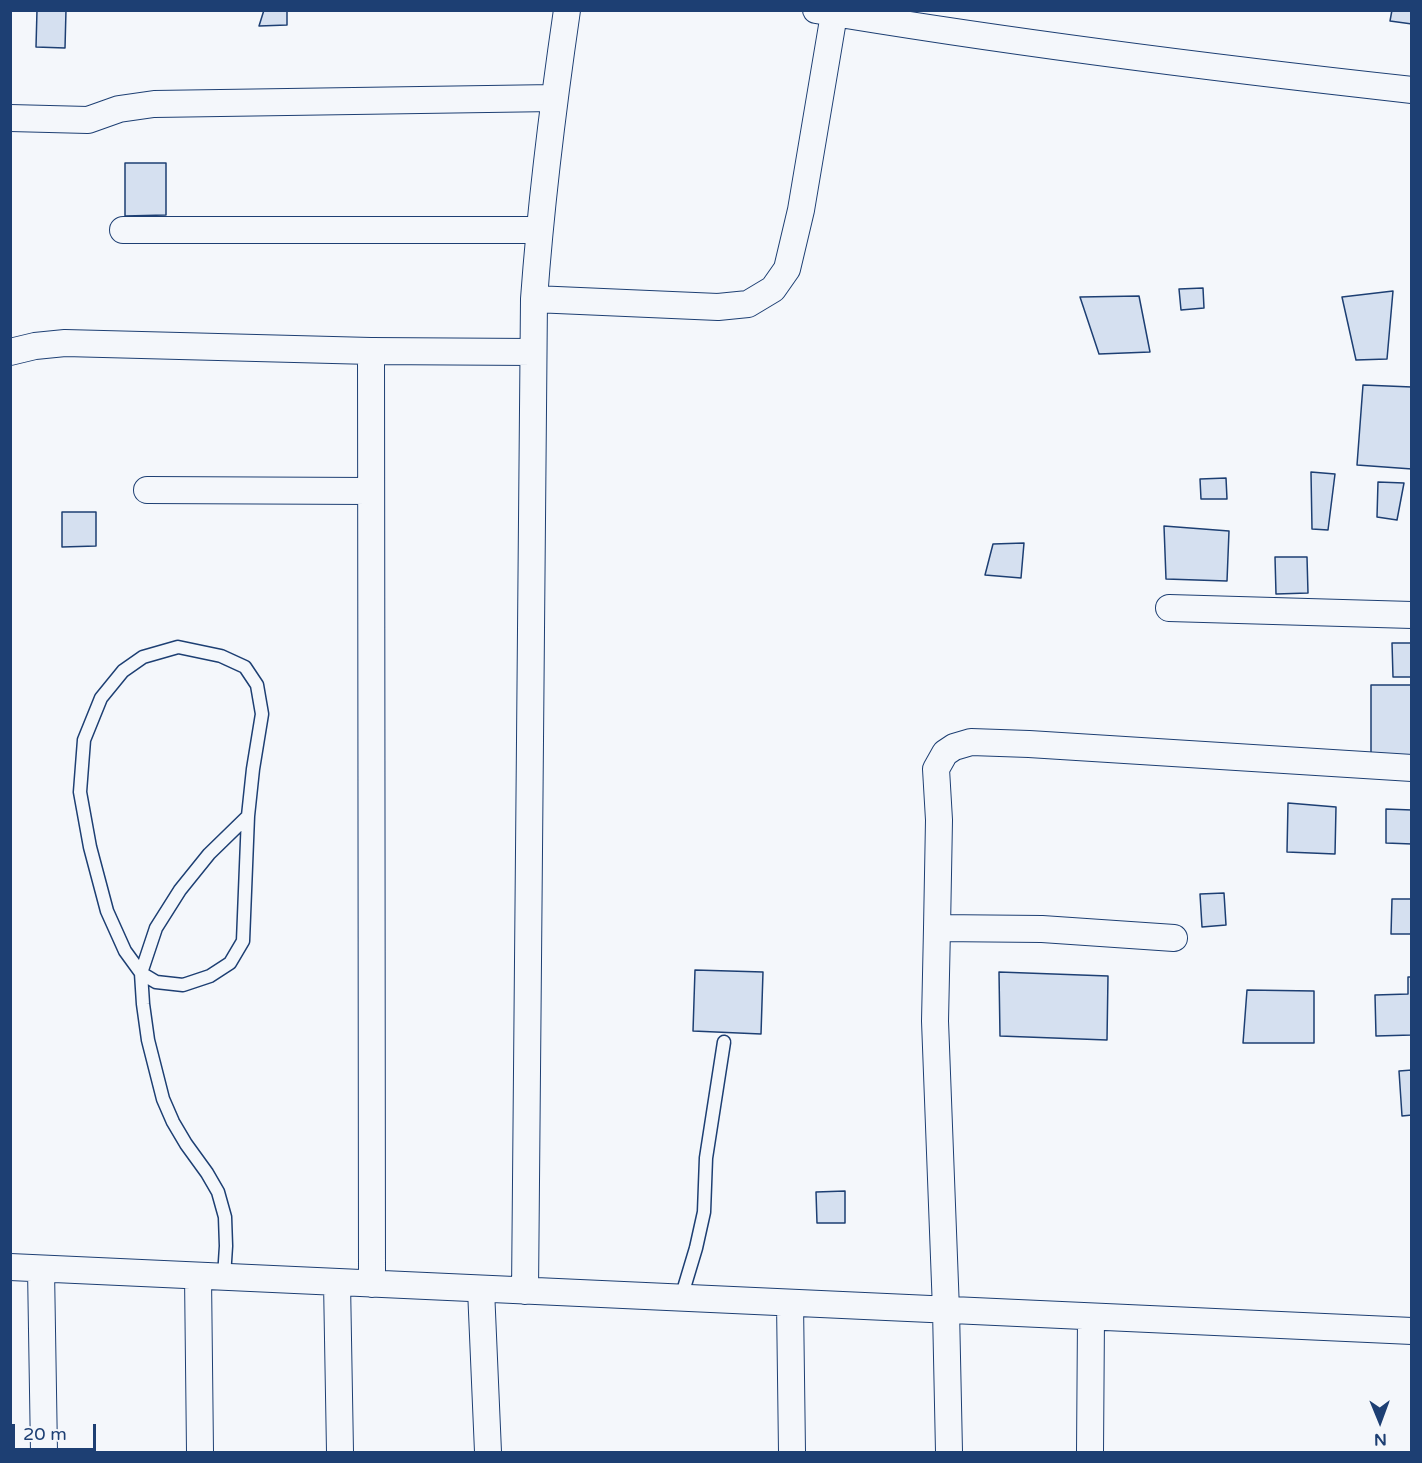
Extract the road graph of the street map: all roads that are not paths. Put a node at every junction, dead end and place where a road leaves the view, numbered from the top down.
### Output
1 (567, 10) edge
2 (825, 12) edge
3 (1412, 90) edge
4 (554, 98) junction
5 (10, 118) edge
6 (123, 230) dead end
7 (539, 230) junction
8 (534, 299) junction
9 (371, 351) junction
10 (10, 352) edge
11 (533, 352) junction
12 (147, 490) dead end
13 (370, 491) junction
14 (1169, 608) dead end
15 (1412, 615) edge
16 (1412, 768) edge
17 (248, 816) junction
18 (937, 928) junction
19 (1173, 938) dead end
20 (141, 973) junction
21 (724, 1042) dead end
22 (10, 1267) edge
23 (41, 1269) junction
24 (198, 1276) junction
25 (224, 1277) junction
26 (337, 1282) junction
27 (372, 1284) junction
28 (482, 1289) junction
29 (525, 1291) junction
30 (681, 1298) junction
31 (790, 1303) junction
32 (946, 1310) junction
33 (1090, 1317) junction
34 (1412, 1331) edge
35 (44, 1452) edge
36 (200, 1452) edge
37 (340, 1452) edge
38 (488, 1452) edge
39 (792, 1452) edge
40 (948, 1452) edge
41 (1090, 1452) edge

1 - 4 street
2 - 3 street
2 - 8 street
4 - 5 street
4 - 7 street
6 - 7 street
7 - 8 street
8 - 11 street
9 - 10 street
9 - 11 street
9 - 13 street
11 - 29 street
12 - 13 street
13 - 27 street
14 - 15 street
16 - 18 street
17 - 20 lane
17 - 20 lane
17 - 20 lane
18 - 19 street
18 - 32 street
20 - 25 lane
21 - 30 lane
22 - 23 street
23 - 24 street
23 - 35 street
24 - 25 street
24 - 36 street
25 - 26 street
26 - 27 street
26 - 37 street
27 - 28 street
28 - 29 street
28 - 38 street
29 - 30 street
30 - 31 street
31 - 32 street
31 - 39 street
32 - 33 street
32 - 40 street
33 - 34 street
33 - 41 street

